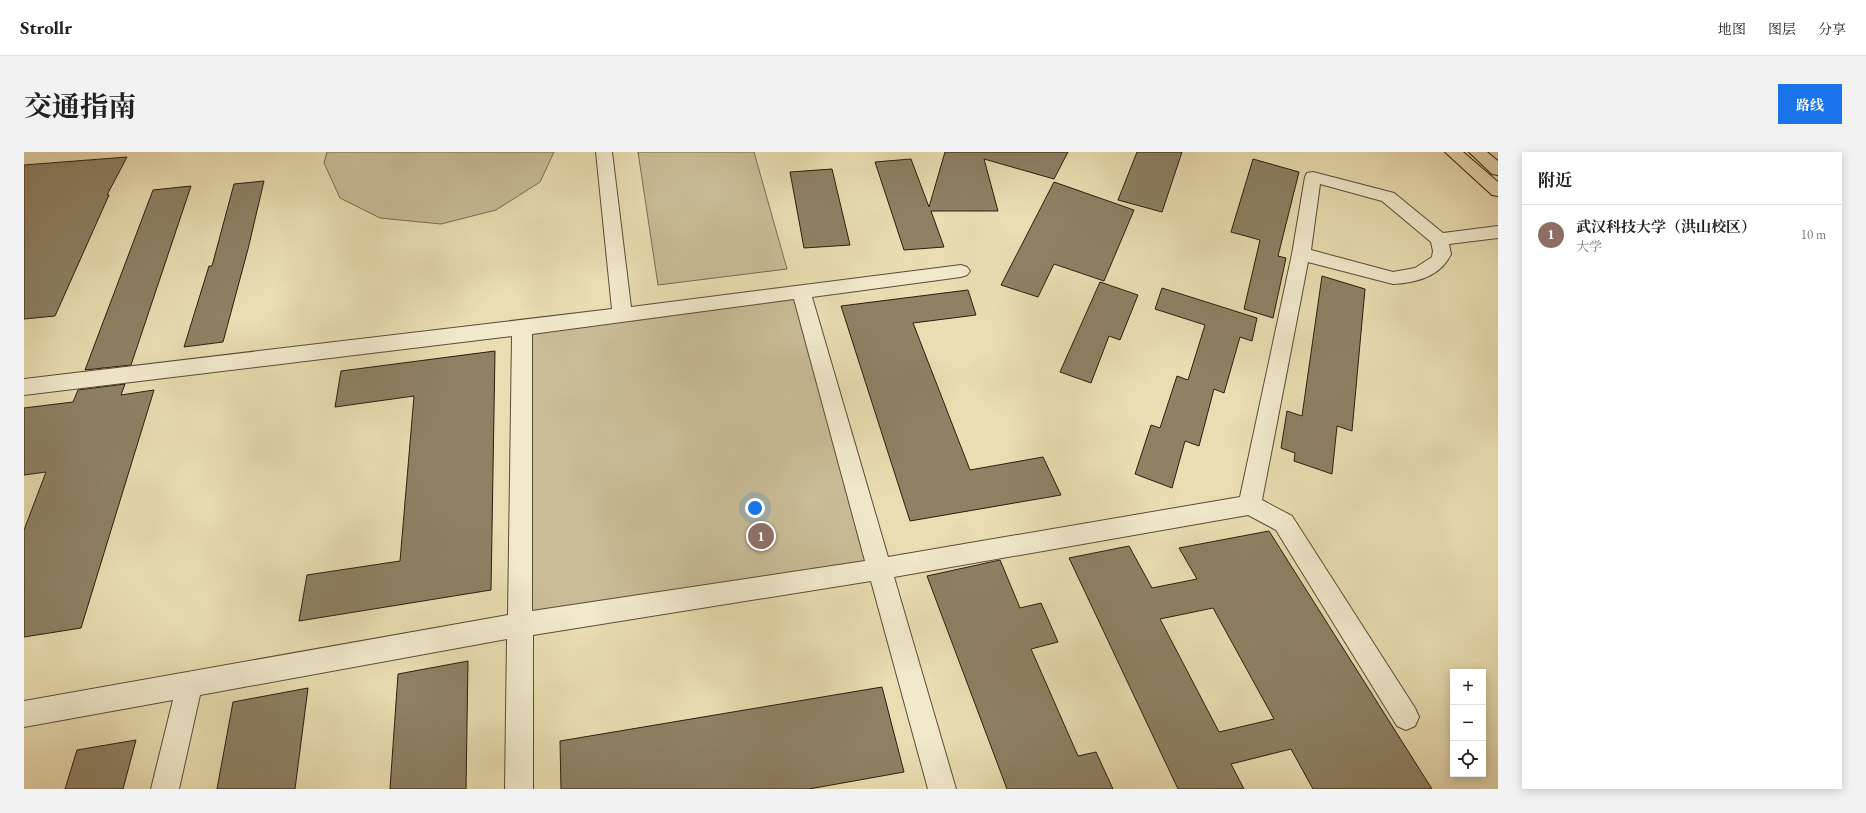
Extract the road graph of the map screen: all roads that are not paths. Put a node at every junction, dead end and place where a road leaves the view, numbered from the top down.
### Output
1 (604, 152) edge
2 (1453, 152) edge
3 (1477, 152) edge
4 (1498, 170) edge
5 (1498, 191) edge
6 (1498, 232) edge
7 (1439, 239) junction
8 (1301, 254) junction
9 (961, 271) dead end
10 (801, 291) junction
11 (622, 314) junction
12 (522, 328) junction
13 (24, 387) edge
14 (1250, 505) junction
15 (880, 569) junction
16 (519, 626) junction
17 (190, 684) junction
18 (24, 714) edge
19 (1406, 717) dead end
20 (165, 789) edge
21 (519, 789) edge
22 (942, 789) edge

1 - 11 street
2 - 5 main road
3 - 4 main road
6 - 7 street
7 - 8 street
7 - 8 street
8 - 14 street
9 - 10 street
10 - 11 street
10 - 15 street
11 - 12 street
12 - 13 street
12 - 16 street
14 - 15 street
14 - 19 street
15 - 16 street
15 - 22 street
16 - 17 street
16 - 21 street
17 - 18 street
17 - 20 street

